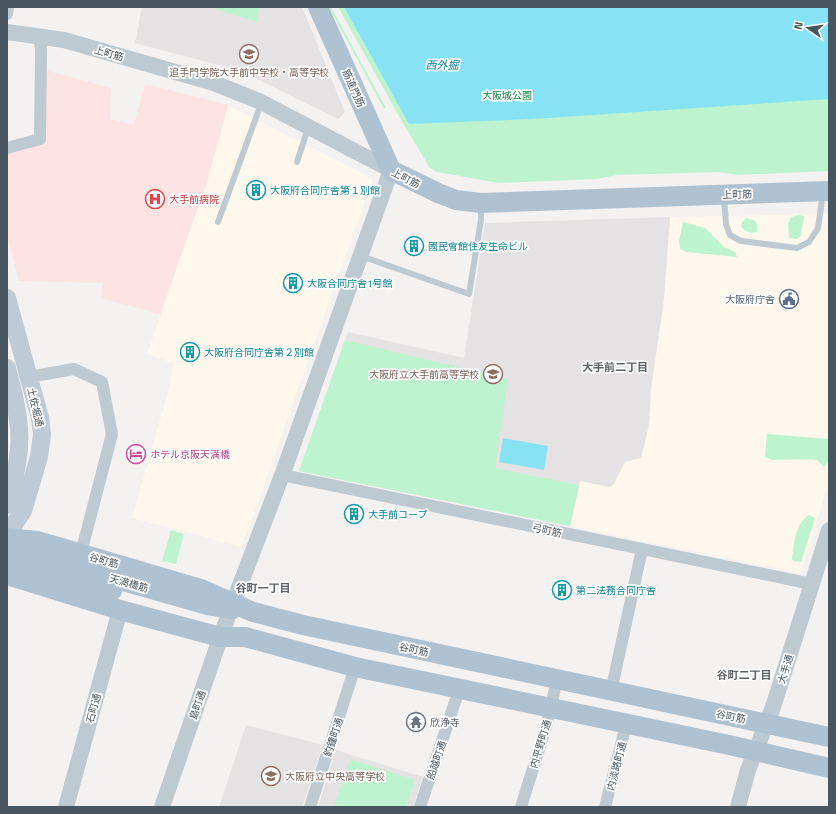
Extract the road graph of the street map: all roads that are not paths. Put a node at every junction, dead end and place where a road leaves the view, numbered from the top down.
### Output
1 (8, 7) edge
2 (318, 7) edge
3 (7, 14) edge
4 (7, 32) edge
5 (39, 36) junction
6 (261, 102) junction
7 (309, 126) junction
8 (7, 148) edge
9 (297, 162) dead end
10 (391, 170) junction
11 (826, 191) edge
12 (724, 195) junction
13 (481, 203) junction
14 (218, 222) dead end
15 (361, 256) junction
16 (7, 298) edge
17 (7, 368) edge
18 (29, 377) junction
19 (282, 475) junction
20 (7, 504) edge
21 (829, 530) edge
22 (7, 537) edge
23 (7, 548) edge
24 (642, 549) junction
25 (80, 553) junction
26 (7, 561) edge
27 (7, 575) edge
28 (812, 584) junction
29 (113, 585) junction
30 (120, 610) junction
31 (227, 619) junction
32 (355, 667) junction
33 (557, 680) junction
34 (459, 690) junction
35 (611, 692) junction
36 (550, 709) junction
37 (766, 723) junction
38 (626, 725) junction
39 (829, 737) edge
40 (755, 751) junction
41 (829, 768) edge
42 (66, 807) edge
43 (162, 807) edge
44 (310, 807) edge
45 (420, 807) edge
46 (521, 807) edge
47 (605, 807) edge
48 (738, 807) edge

1 - 3 street
2 - 10 main road, 筋違門筋
4 - 5 street, 上町筋
5 - 6 street, 上町筋
5 - 8 street
6 - 7 street, 上町筋
6 - 14 lane
7 - 9 lane
7 - 10 street, 上町筋
10 - 13 main road, 上町筋
10 - 15 street, 島町通
11 - 12 main road, 上町筋
11 - 12 lane
12 - 13 main road, 上町筋
13 - 15 lane
15 - 19 street, 島町通
16 - 18 main road, 土佐堀通
17 - 20 main road, 土佐堀通
18 - 22 main road, 土佐堀通
18 - 25 street
19 - 24 street, 弓町筋
19 - 31 street, 島町通
21 - 28 street, 大手通
22 - 25 main road, 谷町筋
23 - 29 main road, 天満橋筋
24 - 28 street, 弓町筋
24 - 35 street
25 - 31 main road, 谷町筋
26 - 29 main road, 天満橋筋, bridge
27 - 30 main road, 谷町筋
28 - 37 street, 大手通
29 - 31 main road, 天満橋筋
30 - 31 main road, 谷町筋
30 - 42 street, 石町通
31 - 32 main road, 天満橋筋
31 - 33 main road, 谷町筋
31 - 43 street, 島町通
32 - 34 main road
32 - 44 street, 釣鐘町通
33 - 35 main road, 谷町筋
33 - 36 street, 内平野町通
34 - 36 main road
34 - 45 street, 船越町通
35 - 37 main road, 谷町筋
36 - 38 main road
36 - 46 street, 内平野町通
37 - 39 main road, 谷町筋
37 - 40 street, 大手通
38 - 40 main road
38 - 47 street, 内淡路町通
40 - 41 main road
40 - 48 street, 大手通

